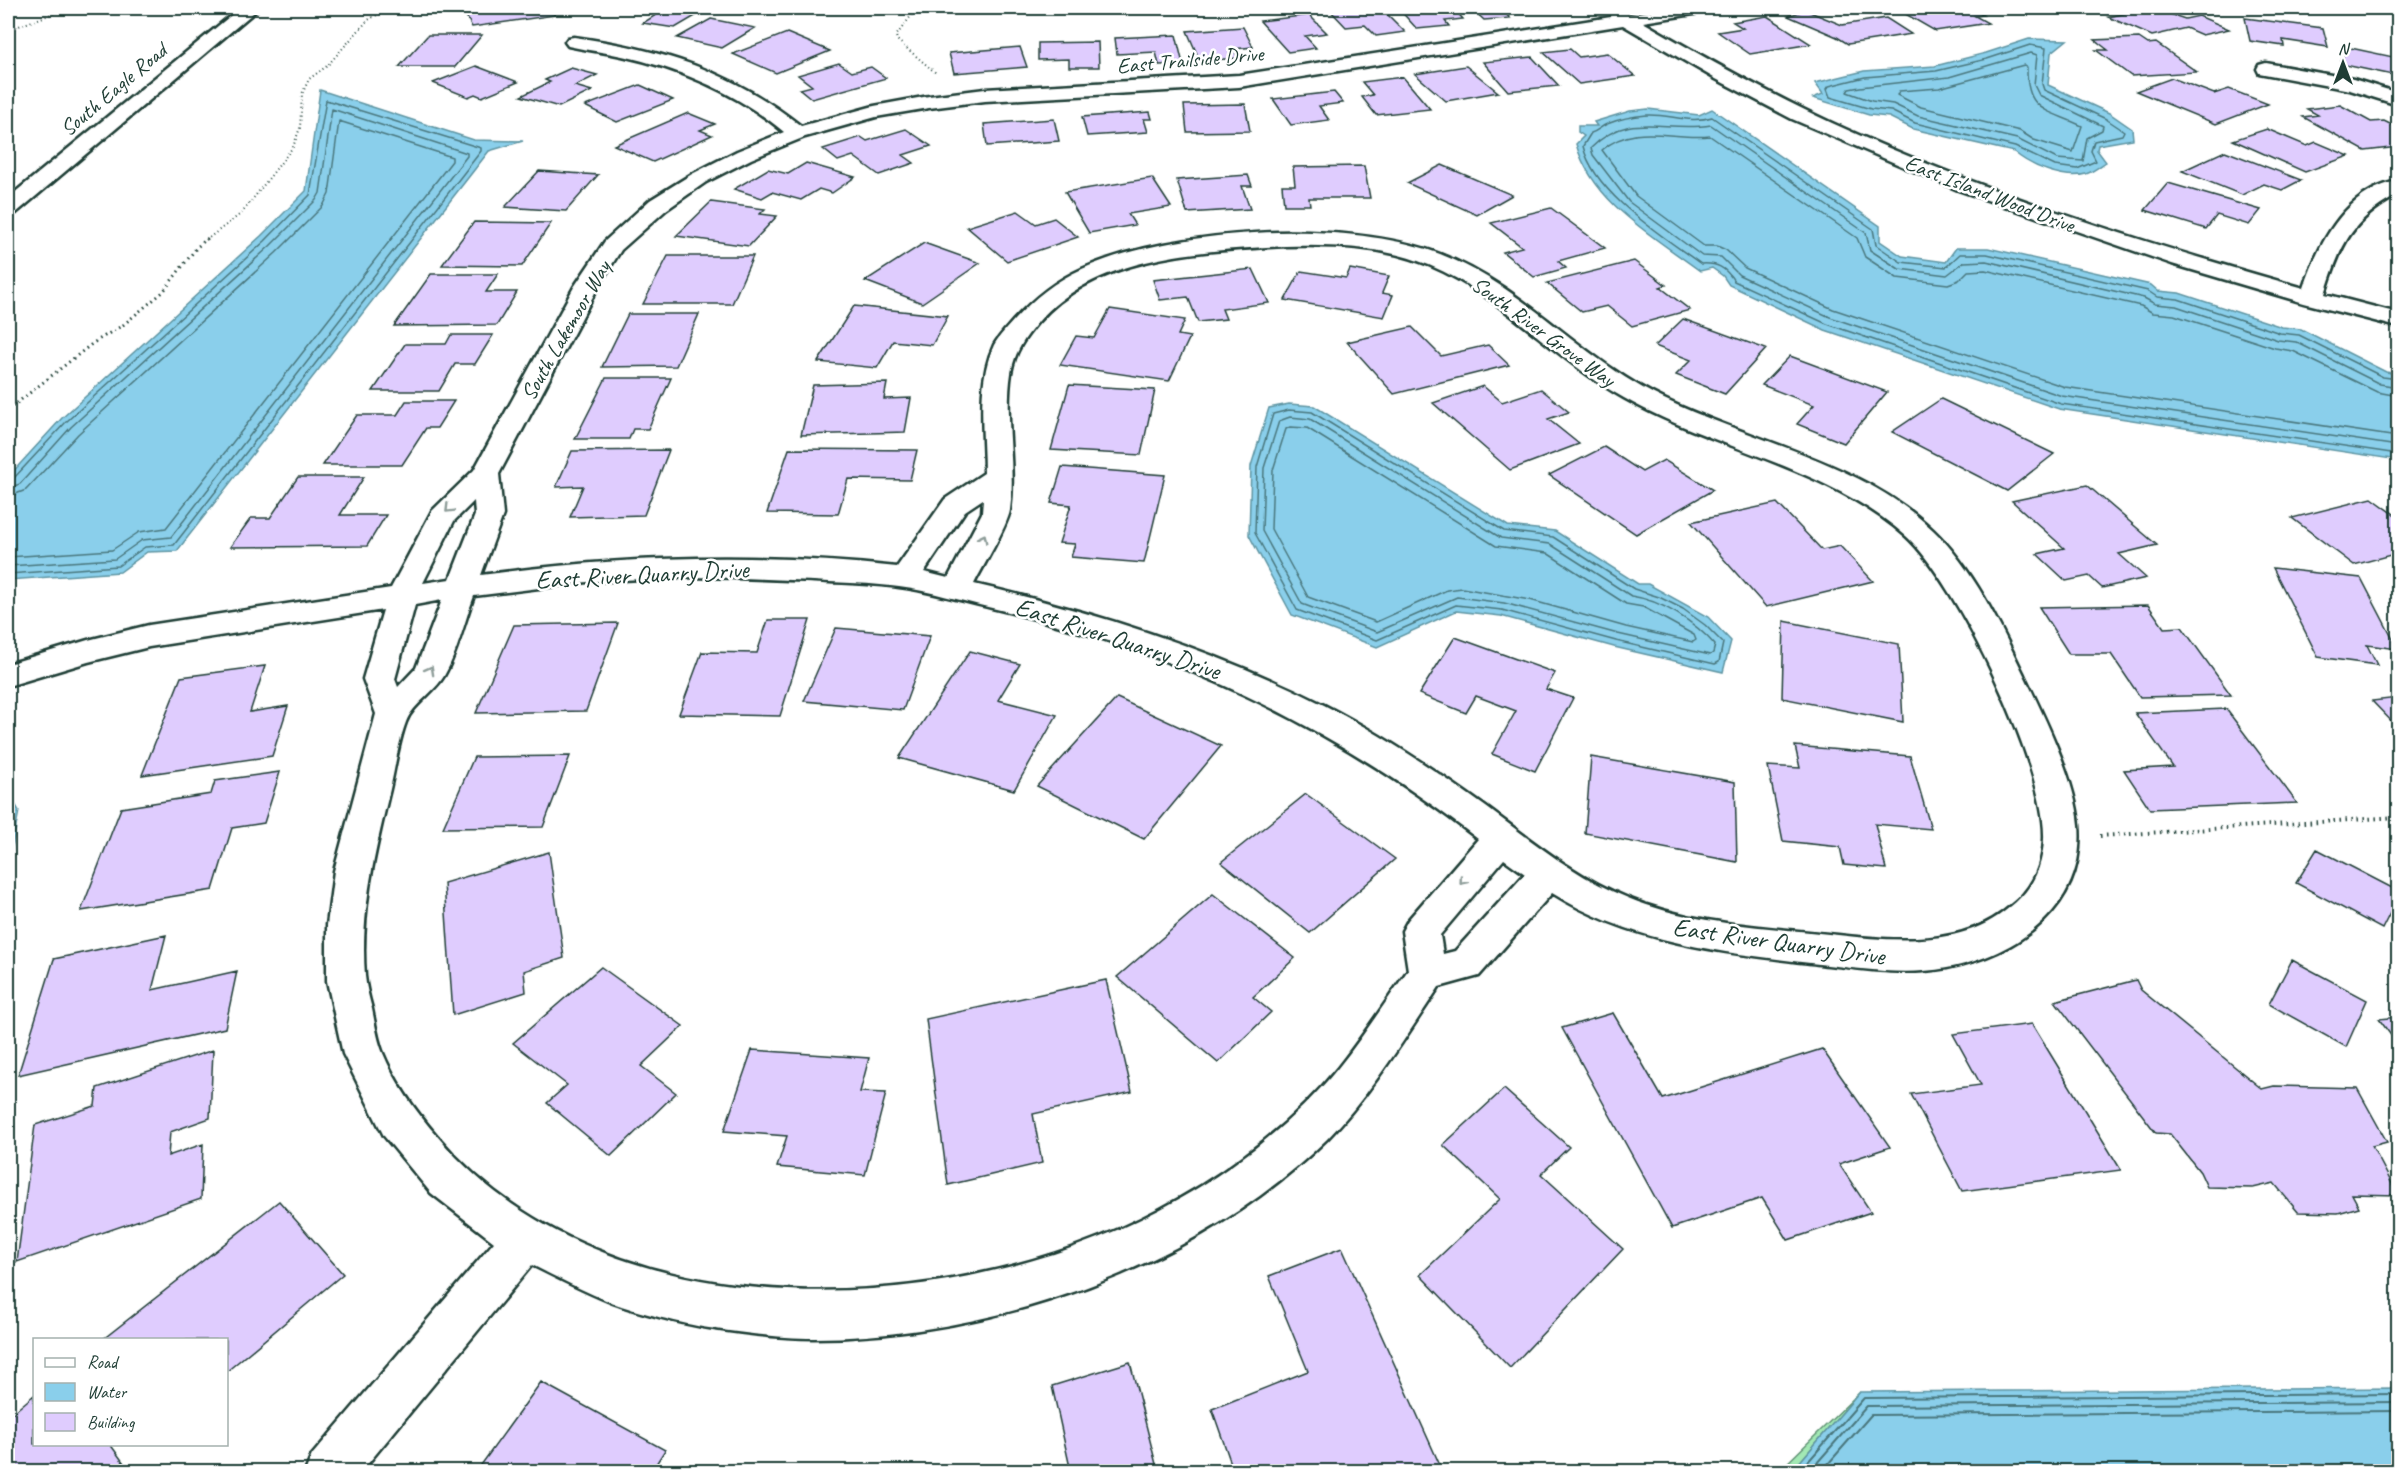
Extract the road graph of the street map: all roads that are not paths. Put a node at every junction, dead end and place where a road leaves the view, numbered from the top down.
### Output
1 (250, 8) edge
2 (1606, 8) edge
3 (1700, 8) edge
4 (1628, 20) junction
5 (574, 42) dead end
6 (2266, 69) dead end
7 (2398, 99) edge
8 (798, 133) junction
9 (694, 181) joint
10 (2398, 187) edge
11 (8, 208) edge
12 (2312, 298) junction
13 (2398, 320) edge
14 (485, 474) junction
15 (998, 476) junction
16 (905, 578) junction
17 (462, 588) junction
18 (956, 590) junction
19 (402, 596) junction
20 (8, 675) edge
21 (392, 714) junction
22 (2055, 793) joint
23 (1501, 837) junction
24 (1549, 872) junction
25 (1427, 973) junction
26 (525, 1239) junction
27 (329, 1472) edge

1 - 11 main road, South Eagle Road
2 - 4 main road, East Island Wood Drive
3 - 4 main road, East Trailside Drive
4 - 8 main road, East Trailside Drive
4 - 12 main road, East Island Wood Drive
5 - 8 main road
6 - 7 main road
8 - 9 main road, East Trailside Drive
9 - 14 main road, South Lakemoor Way
10 - 12 main road
12 - 13 main road, East Island Wood Drive
14 - 17 main road
14 -> 19 main road, South Lakemoor Way
15 - 16 main road
18 -> 15 main road, South River Grove Way
15 - 22 main road, South River Grove Way
16 - 17 main road, East River Quarry Drive
16 - 18 main road, East River Quarry Drive
17 - 19 main road, East River Quarry Drive
21 -> 17 main road
18 - 23 main road, East River Quarry Drive
19 - 20 main road, East River Quarry Drive
19 - 21 main road, South Lakemoor Way
21 - 26 main road
22 - 24 main road, East River Quarry Drive
23 - 24 main road, East River Quarry Drive
23 -> 25 main road
24 - 25 main road
25 - 26 main road
26 - 27 main road

